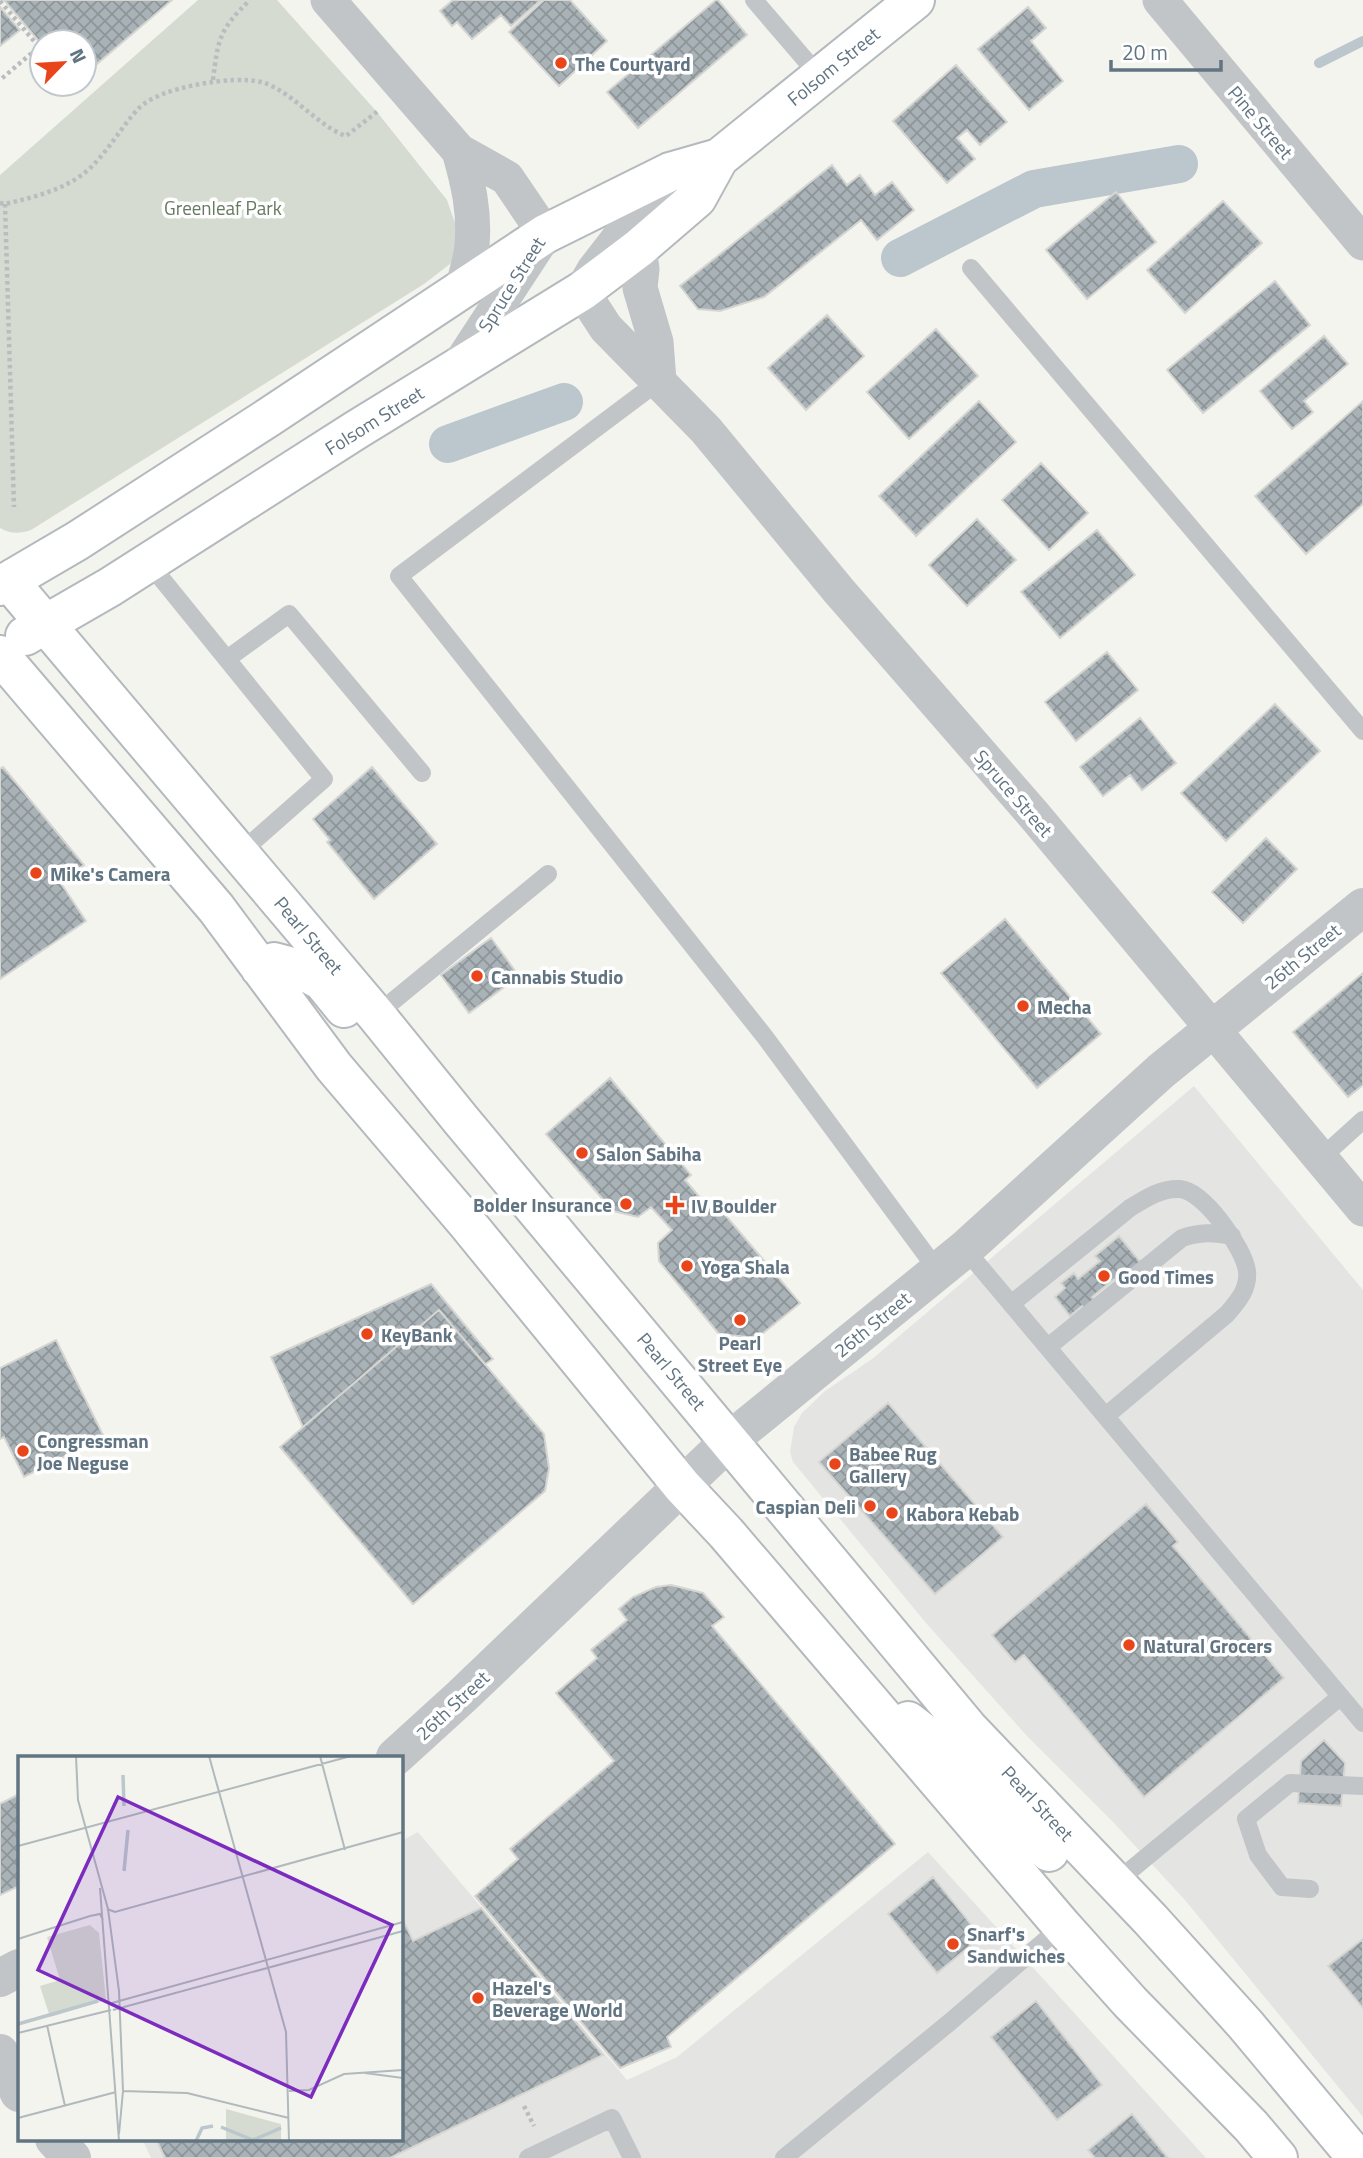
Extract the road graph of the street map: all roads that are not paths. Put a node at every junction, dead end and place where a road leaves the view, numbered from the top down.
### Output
1 (328, 0) edge
2 (754, 0) edge
3 (915, 0) edge
4 (1160, 0) edge
5 (820, 77) junction
6 (459, 151) junction
7 (719, 158) junction
8 (670, 172) junction
9 (545, 234) junction
10 (1363, 243) edge
11 (639, 248) junction
12 (971, 268) dead end
13 (462, 289) junction
14 (582, 291) junction
15 (458, 367) junction
16 (659, 381) junction
17 (148, 562) junction
18 (3, 580) edge
19 (47, 624) junction
20 (0, 652) edge
21 (227, 659) junction
22 (1363, 731) edge
23 (422, 773) dead end
24 (240, 853) junction
25 (548, 874) dead end
26 (1363, 907) edge
27 (260, 968) junction
28 (376, 1014) junction
29 (1212, 1031) junction
30 (461, 1120) junction
31 (1363, 1120) edge
32 (1321, 1158) junction
33 (1363, 1209) edge
34 (1232, 1236) junction
35 (951, 1260) junction
36 (1011, 1304) junction
37 (1048, 1347) junction
38 (1107, 1415) junction
39 (730, 1440) junction
40 (682, 1486) junction
41 (850, 1679) junction
42 (1340, 1697) junction
43 (1363, 1723) edge
44 (396, 1756) edge
45 (1363, 1786) edge
46 (1115, 1883) junction
47 (1310, 1889) dead end
48 (1062, 1926) junction
49 (18, 1969) edge
50 (0, 1978) edge
51 (0, 2053) edge
52 (18, 2091) edge
53 (55, 2140) edge
54 (535, 2156) edge
55 (72, 2158) edge
56 (632, 2158) edge
57 (784, 2158) edge
58 (1278, 2158) edge
59 (1357, 2158) edge

1 - 6 street, Spruce Street
2 - 5 lane
3 - 5 main road, Folsom Street
4 - 10 street, Pine Street
5 - 7 main road, Folsom Street
6 - 9 street, Spruce Street
6 - 13 street, Spruce Street
7 - 8 main road, Folsom Street
7 - 11 main road, Folsom Street
8 - 9 main road, Folsom Street
8 - 14 street
9 - 13 main road, Folsom Street
9 - 15 street, Spruce Street
11 - 14 main road, Folsom Street
11 - 16 street
12 - 22 lane
13 - 18 main road, Folsom Street
14 - 15 main road, Folsom Street
14 - 16 street, Spruce Street
15 - 17 main road, Folsom Street
16 - 29 street, Spruce Street
16 - 35 lane
17 - 19 main road, Folsom Street
17 - 21 lane
18 - 19 main road, Pearl Street
19 - 20 main road, Folsom Street
19 - 24 main road, Pearl Street
20 - 27 main road
21 - 23 lane
21 - 24 lane
24 - 28 main road, Pearl Street
25 - 28 lane
26 - 29 street, 26th Street
27 - 30 main road
27 - 40 main road
28 - 30 main road, Pearl Street
29 - 32 street, Spruce Street
29 - 35 street, 26th Street
30 - 39 main road, Pearl Street
31 - 32 lane
32 - 33 street, Spruce Street
34 - 36 lane
34 - 37 lane
34 - 38 lane
35 - 36 lane
35 - 39 street, 26th Street
36 - 37 lane
37 - 38 lane
38 - 42 lane
39 - 40 street, 26th Street
39 - 46 main road, Pearl Street
40 - 41 main road
40 - 44 street, 26th Street
41 - 46 main road
41 - 48 main road
42 - 43 lane
42 - 46 lane
45 - 47 lane
46 - 59 main road, Pearl Street
48 - 57 lane
48 - 58 main road
49 - 50 street
51 - 52 street
53 - 55 street
54 - 56 lane

